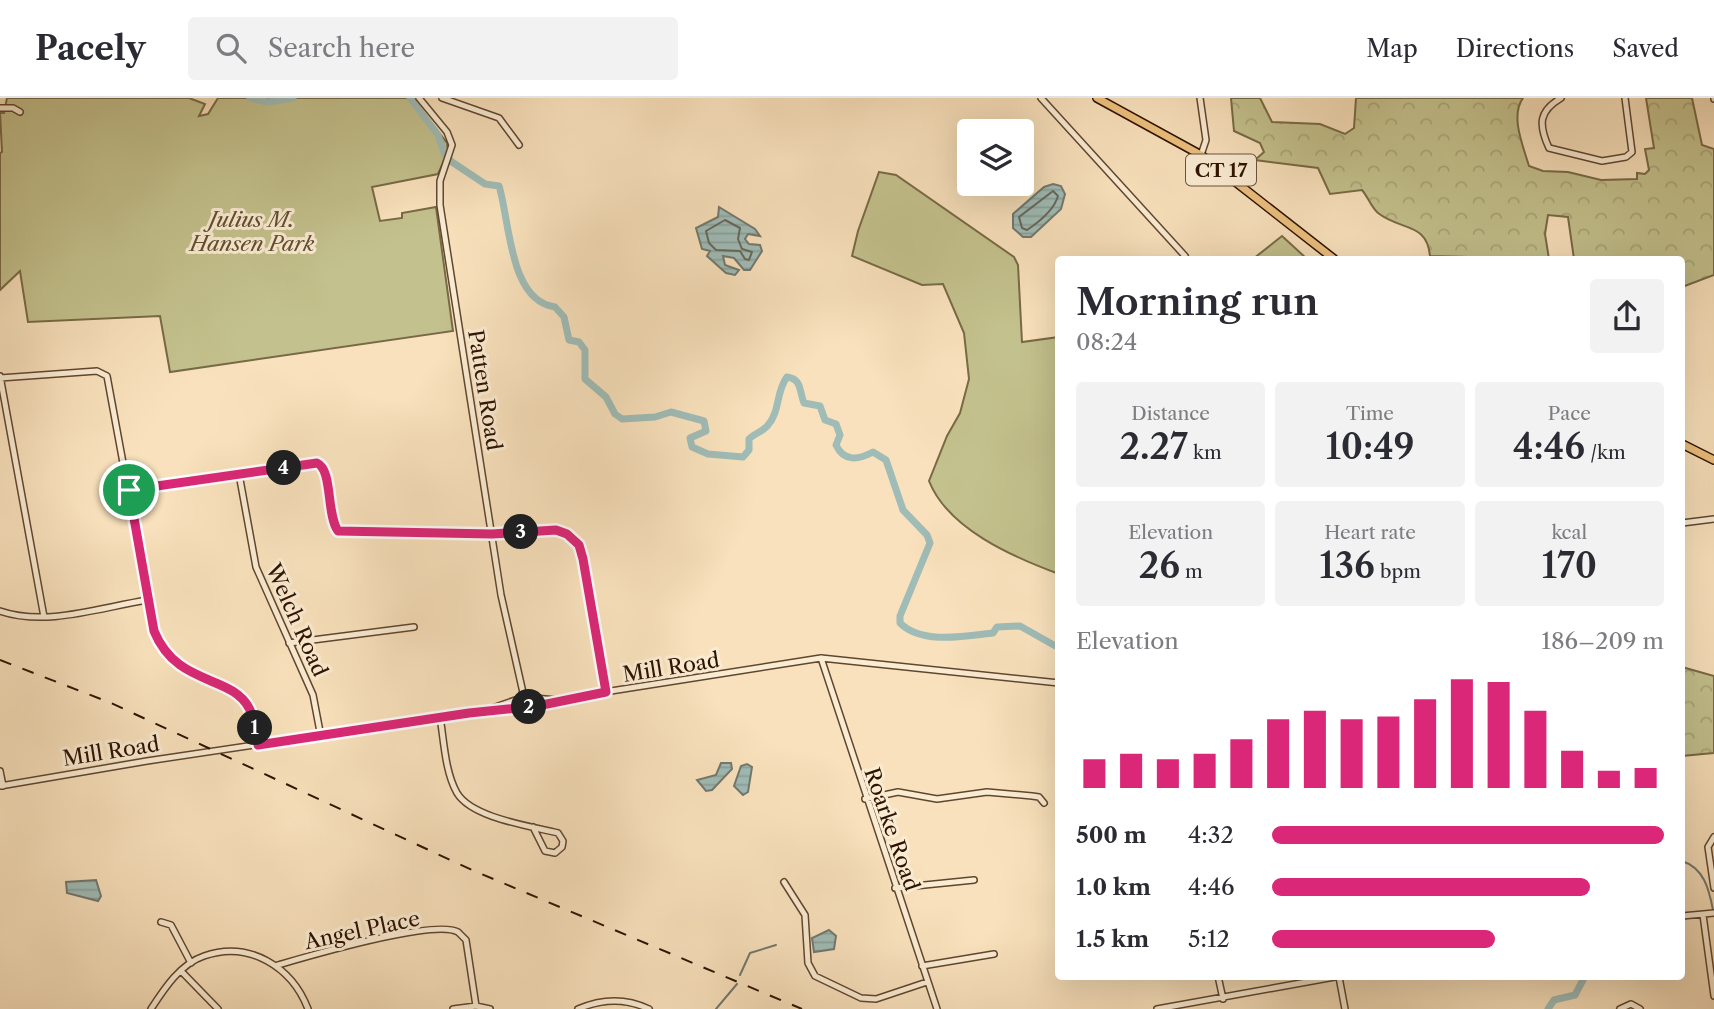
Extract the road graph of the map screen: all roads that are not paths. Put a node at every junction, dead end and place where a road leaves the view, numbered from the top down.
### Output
1 (419, 98) edge
2 (442, 98) edge
3 (1041, 98) edge
4 (1097, 98) edge
5 (1200, 98) edge
6 (1561, 98) edge
7 (1625, 98) edge
8 (0, 108) edge
9 (20, 112) dead end
10 (519, 145) dead end
11 (1201, 155) junction
12 (1185, 256) dead end
13 (1330, 256) edge
14 (0, 377) edge
15 (1685, 446) edge
16 (1714, 460) edge
17 (239, 474) junction
18 (129, 490) junction
19 (1714, 519) edge
20 (1685, 523) edge
21 (492, 534) junction
22 (148, 600) junction
23 (0, 611) edge
24 (44, 617) junction
25 (414, 627) dead end
26 (289, 643) junction
27 (821, 658) junction
28 (1055, 683) edge
29 (606, 692) junction
30 (524, 696) junction
31 (558, 702) junction
32 (484, 711) junction
33 (440, 717) junction
34 (321, 737) junction
35 (258, 745) junction
36 (0, 771) edge
37 (1, 786) edge
38 (865, 799) junction
39 (1044, 803) dead end
40 (533, 827) junction
41 (1714, 837) edge
42 (974, 880) dead end
43 (784, 882) dead end
44 (895, 888) junction
45 (1714, 888) edge
46 (1714, 913) edge
47 (1703, 915) junction
48 (1685, 916) edge
49 (161, 922) dead end
50 (994, 954) dead end
51 (191, 963) junction
52 (278, 965) junction
53 (922, 966) junction
54 (182, 972) junction
55 (1219, 980) edge
56 (1292, 980) edge
57 (1322, 980) edge
58 (1340, 980) edge
59 (927, 982) junction
60 (1293, 985) junction
61 (1714, 996) edge
62 (1223, 999) junction
63 (476, 1006) junction
64 (151, 1009) edge
65 (218, 1009) edge
66 (308, 1009) edge
67 (453, 1009) edge
68 (490, 1009) edge
69 (578, 1009) edge
70 (649, 1009) edge
71 (937, 1009) edge
72 (1157, 1009) edge
73 (1345, 1009) edge
74 (1620, 1009) edge
75 (1640, 1009) edge

1 - 21 street, Patten Road
2 - 10 street
3 - 12 street
4 - 11 main road, CT 17
5 - 11 street
6 - 7 street
8 - 9 street
11 - 13 main road, CT 17
14 - 18 street
14 - 24 street
15 - 16 main road
17 - 18 street
17 - 21 street
17 - 26 street, Welch Road
18 - 22 street
19 - 20 street
21 - 29 street
21 - 30 street, Patten Road
22 - 24 street
22 - 35 street
23 - 24 street
25 - 26 street
26 - 34 street, Welch Road
27 - 28 street, Mill Road
27 - 29 street, Mill Road
27 - 38 street, Roarke Road
29 - 31 street, Mill Road
30 - 31 street
30 - 32 street
31 - 32 street, Mill Road
32 - 33 street, Mill Road
33 - 34 street, Mill Road
33 - 40 street
34 - 35 street, Mill Road
35 - 37 street, Mill Road
36 - 37 street
38 - 39 street
38 - 44 street, Roarke Road
40 - 40 street
41 - 45 street
42 - 44 street
43 - 59 street
44 - 53 street, Roarke Road
46 - 47 street
47 - 48 street
47 - 61 street
49 - 51 street
50 - 53 street
51 - 52 street
51 - 54 street
52 - 63 street, Angel Place
52 - 66 street
53 - 59 street, Roarke Road
54 - 64 street
54 - 65 street
55 - 62 street
56 - 60 street
57 - 60 street
58 - 73 street
59 - 71 street, Roarke Road
60 - 62 street
62 - 72 street
63 - 67 street
63 - 68 street
69 - 70 street
74 - 75 street

